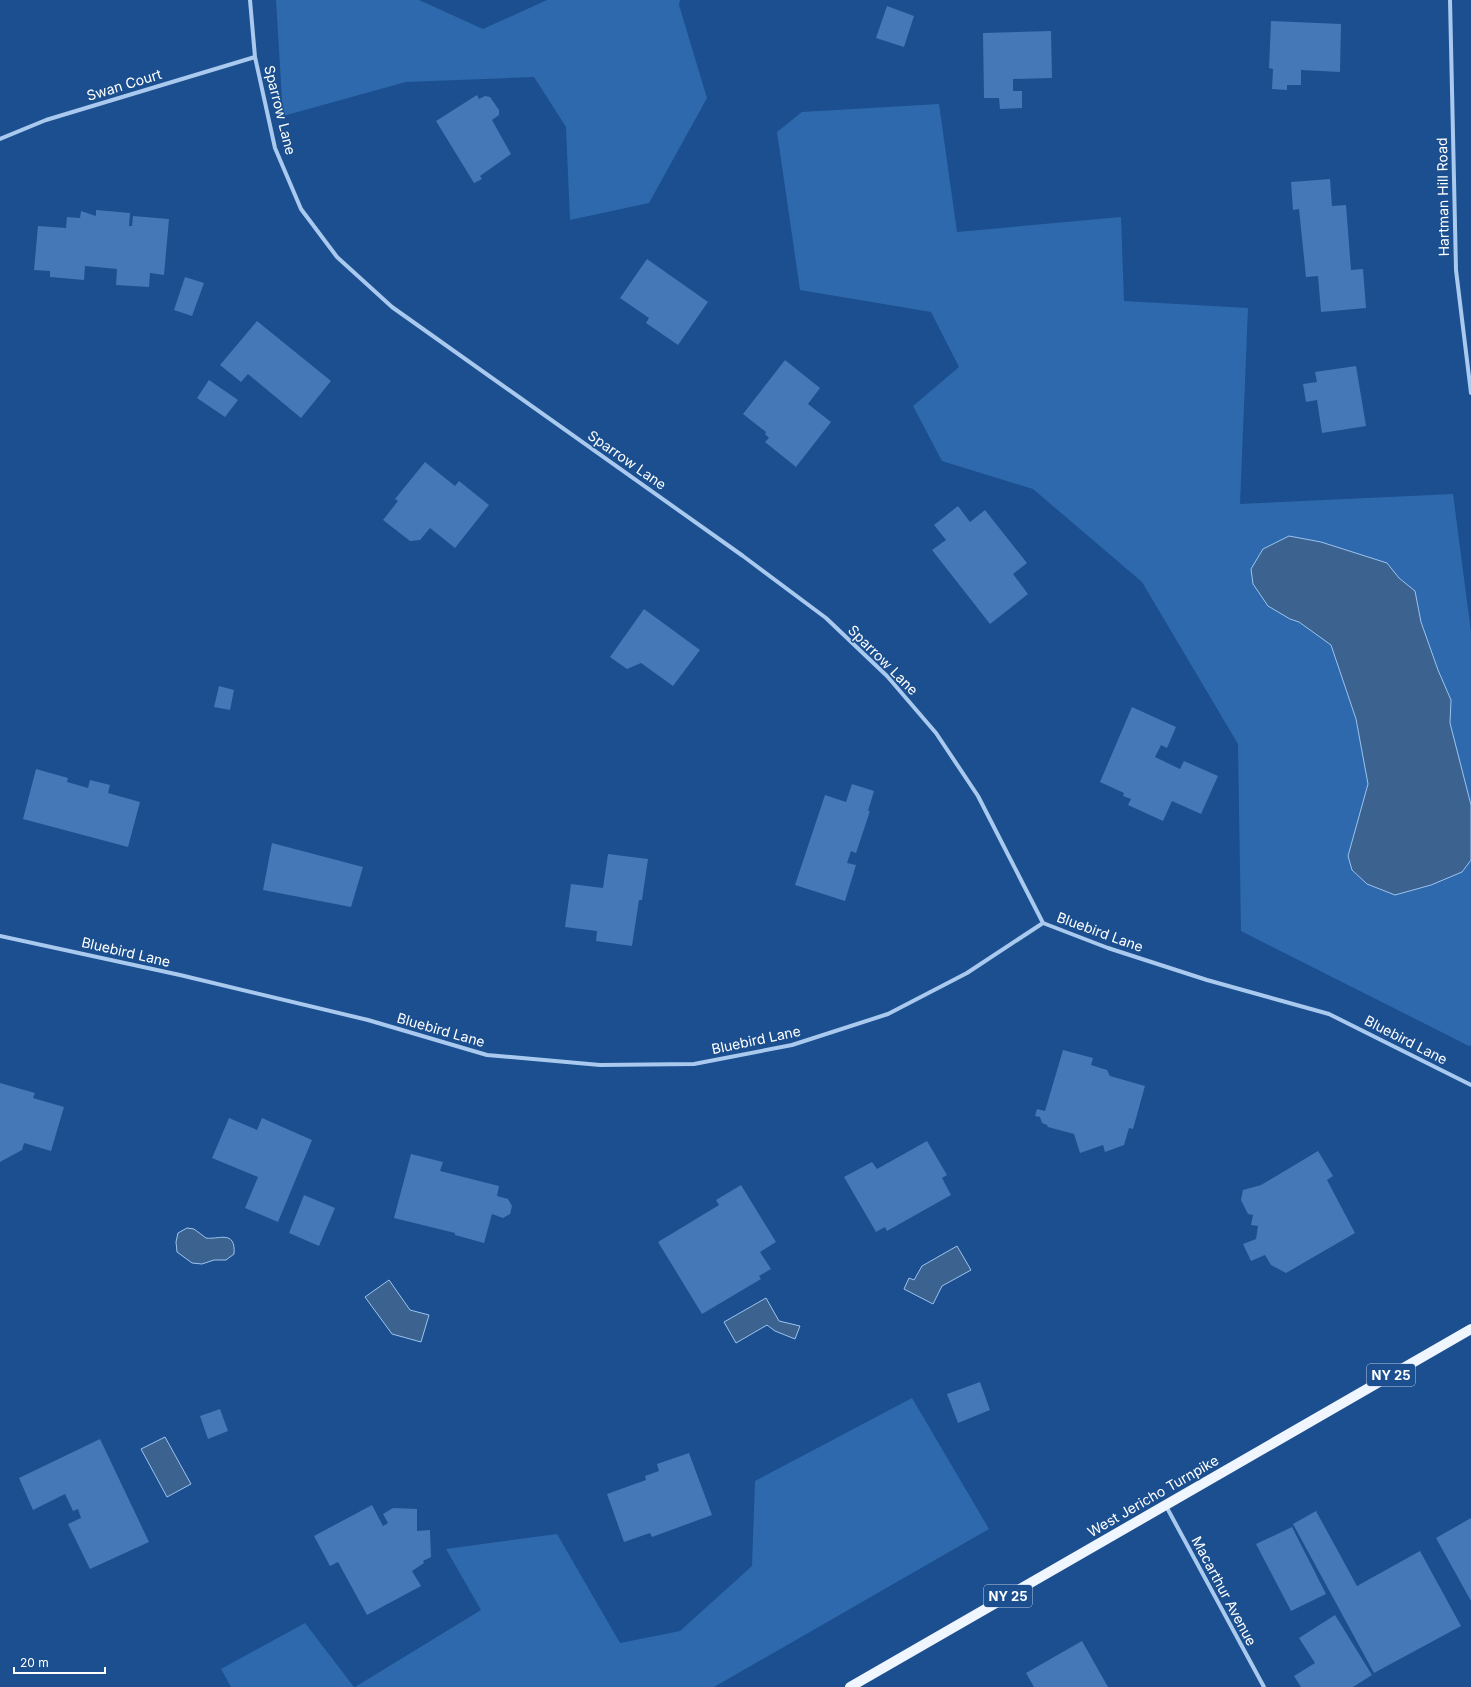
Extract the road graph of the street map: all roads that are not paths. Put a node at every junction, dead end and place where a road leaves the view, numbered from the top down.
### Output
1 (250, 0) edge
2 (1450, 0) edge
3 (255, 57) junction
4 (0, 139) edge
5 (1471, 393) edge
6 (1042, 923) junction
7 (0, 936) edge
8 (1471, 1085) edge
9 (1471, 1329) edge
10 (1166, 1505) junction
11 (850, 1687) edge
12 (1264, 1687) edge

1 - 3 street, Sparrow Lane
2 - 5 street, Hartman Hill Road
3 - 4 street, Swan Court
3 - 6 street, Sparrow Lane
6 - 7 street, Bluebird Lane
6 - 8 street, Bluebird Lane
9 - 10 main road, West Jericho Turnpike / NY 25
10 - 11 main road, West Jericho Turnpike / NY 25
10 - 12 street, Macarthur Avenue

